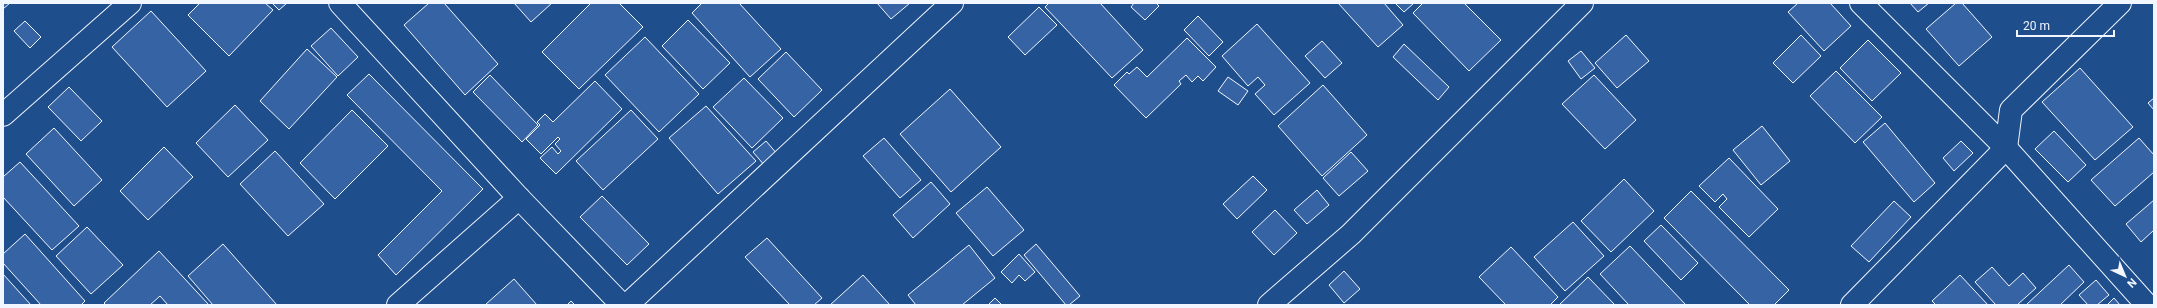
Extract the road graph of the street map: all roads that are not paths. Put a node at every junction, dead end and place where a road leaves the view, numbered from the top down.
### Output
1 (130, 3) edge
2 (340, 3) edge
3 (952, 3) edge
4 (1582, 3) edge
5 (1861, 3) edge
6 (2120, 3) edge
7 (3, 115) edge
8 (2006, 148) junction
9 (518, 198) junction
10 (398, 305) edge
11 (622, 305) edge
12 (627, 305) edge
13 (1269, 305) edge
14 (1852, 305) edge
15 (2147, 305) edge

1 - 7 street
2 - 9 street
3 - 12 street
4 - 13 street
5 - 8 street
6 - 8 street
8 - 14 street
8 - 15 street
9 - 10 street
9 - 11 street

